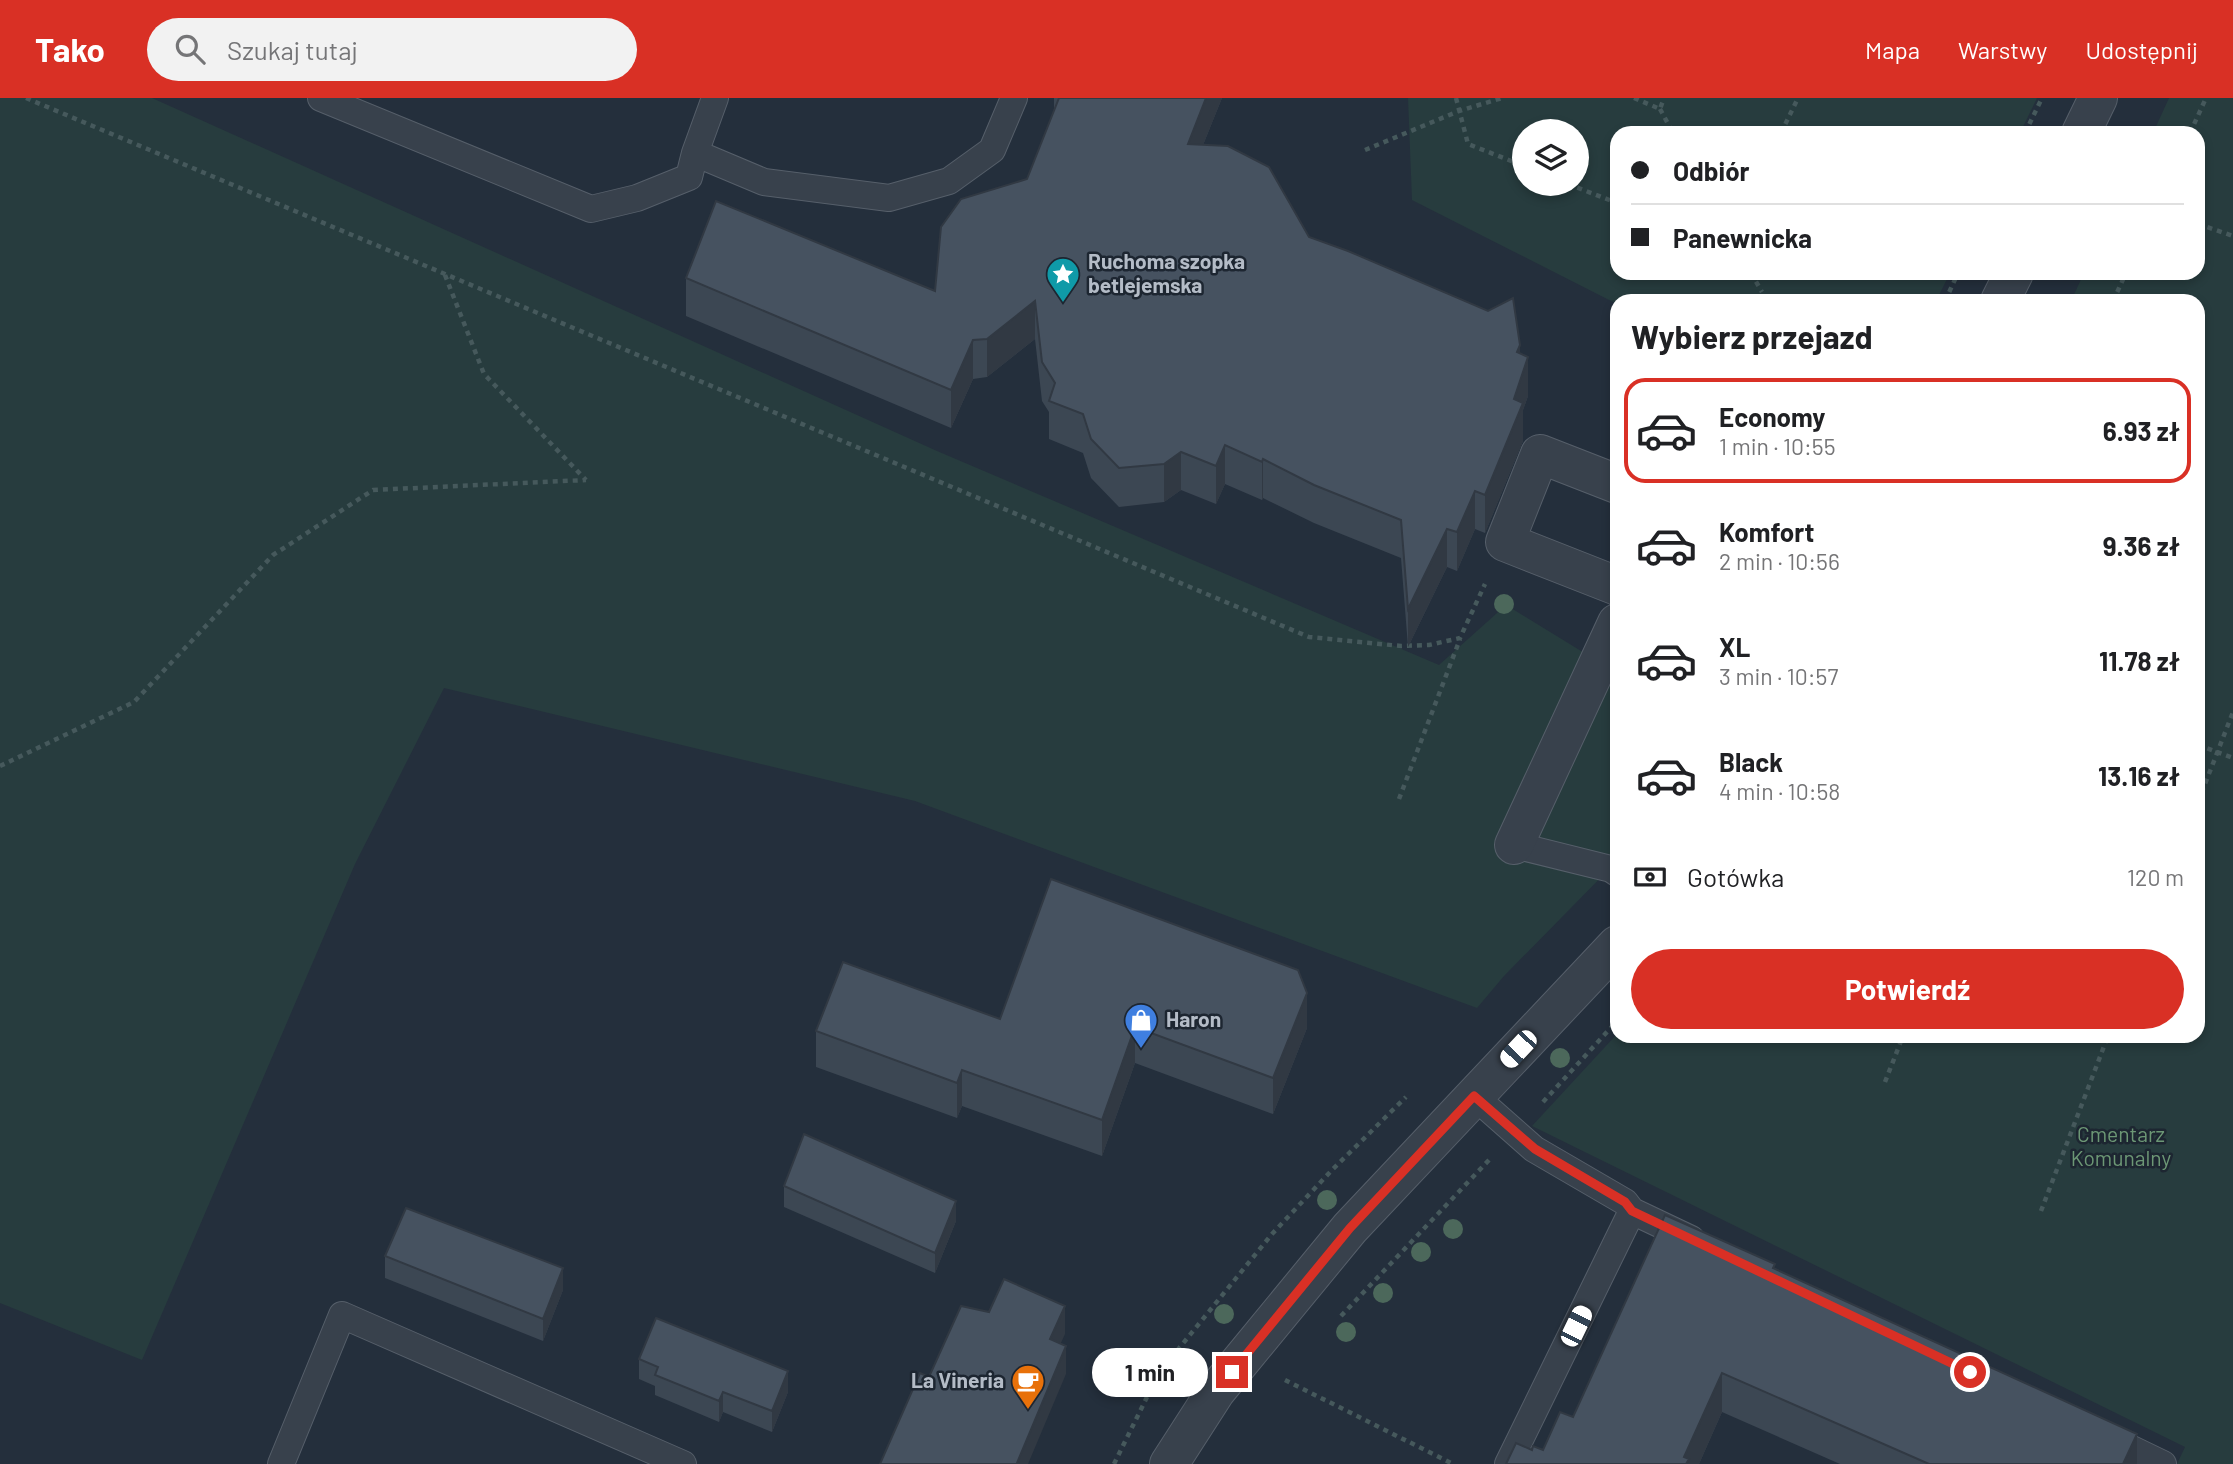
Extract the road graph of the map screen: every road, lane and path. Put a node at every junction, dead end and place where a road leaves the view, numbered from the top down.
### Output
1 (26, 98) edge
2 (321, 98) edge
3 (715, 98) edge
4 (1014, 98) edge
5 (1456, 98) edge
6 (1502, 98) edge
7 (1634, 98) edge
8 (1664, 98) edge
9 (1798, 98) edge
10 (2042, 98) edge
11 (2098, 98) edge
12 (2206, 98) edge
13 (1660, 109) junction
14 (1460, 111) junction
15 (1670, 126) edge
16 (1784, 126) edge
17 (2028, 126) edge
18 (2084, 126) edge
19 (2193, 126) edge
20 (1365, 150) dead end
21 (695, 153) junction
22 (1512, 161) edge
23 (1589, 192) edge
24 (1610, 200) edge
25 (2205, 226) edge
26 (2233, 236) edge
27 (444, 274) junction
28 (1755, 280) edge
29 (1762, 292) dead end
30 (1610, 481) edge
31 (1505, 542) junction
32 (1610, 583) edge
33 (1610, 637) edge
34 (1460, 638) junction
35 (2233, 712) edge
36 (2205, 748) edge
37 (2217, 752) junction
38 (2233, 758) edge
39 (0, 766) edge
40 (2205, 784) edge
41 (1399, 799) dead end
42 (1514, 845) joint
43 (1610, 869) edge
44 (1610, 952) edge
45 (1610, 1029) edge
46 (1900, 1043) edge
47 (2105, 1043) edge
48 (1885, 1082) dead end
49 (1474, 1096) junction
50 (1515, 1133) junction
51 (1632, 1211) junction
52 (2040, 1211) dead end
53 (1719, 1252) edge
54 (1334, 1324) dead end
55 (1293, 1370) dead end
56 (1285, 1380) junction
57 (1277, 1390) dead end
58 (2077, 1423) edge
59 (281, 1464) edge
60 (683, 1464) edge
61 (1169, 1464) edge
62 (1453, 1464) edge
63 (1508, 1464) edge
64 (2163, 1464) edge

1 - 27 path
2 - 21 lane
3 - 21 lane
4 - 21 lane
5 - 14 path
6 - 14 path
7 - 13 path
8 - 13 path
9 - 16 path
10 - 17 path
11 - 18 street
12 - 19 path
13 - 15 path
14 - 20 path
14 - 22 path
23 - 24 path
25 - 26 path
27 - 34 path
27 - 39 path
28 - 29 path
30 - 31 street
31 - 32 street
31 - 34 path
33 - 42 street
34 - 41 path
35 - 37 path
36 - 37 path
37 - 38 path
37 - 40 path
42 - 43 lane
44 - 49 street
45 - 50 path
46 - 48 path
47 - 52 path
49 - 50 lane
49 - 61 street
50 - 51 lane
50 - 54 path
51 - 53 lane
51 - 63 lane
55 - 56 path
56 - 57 path
56 - 62 path
58 - 64 lane
59 - 60 lane

